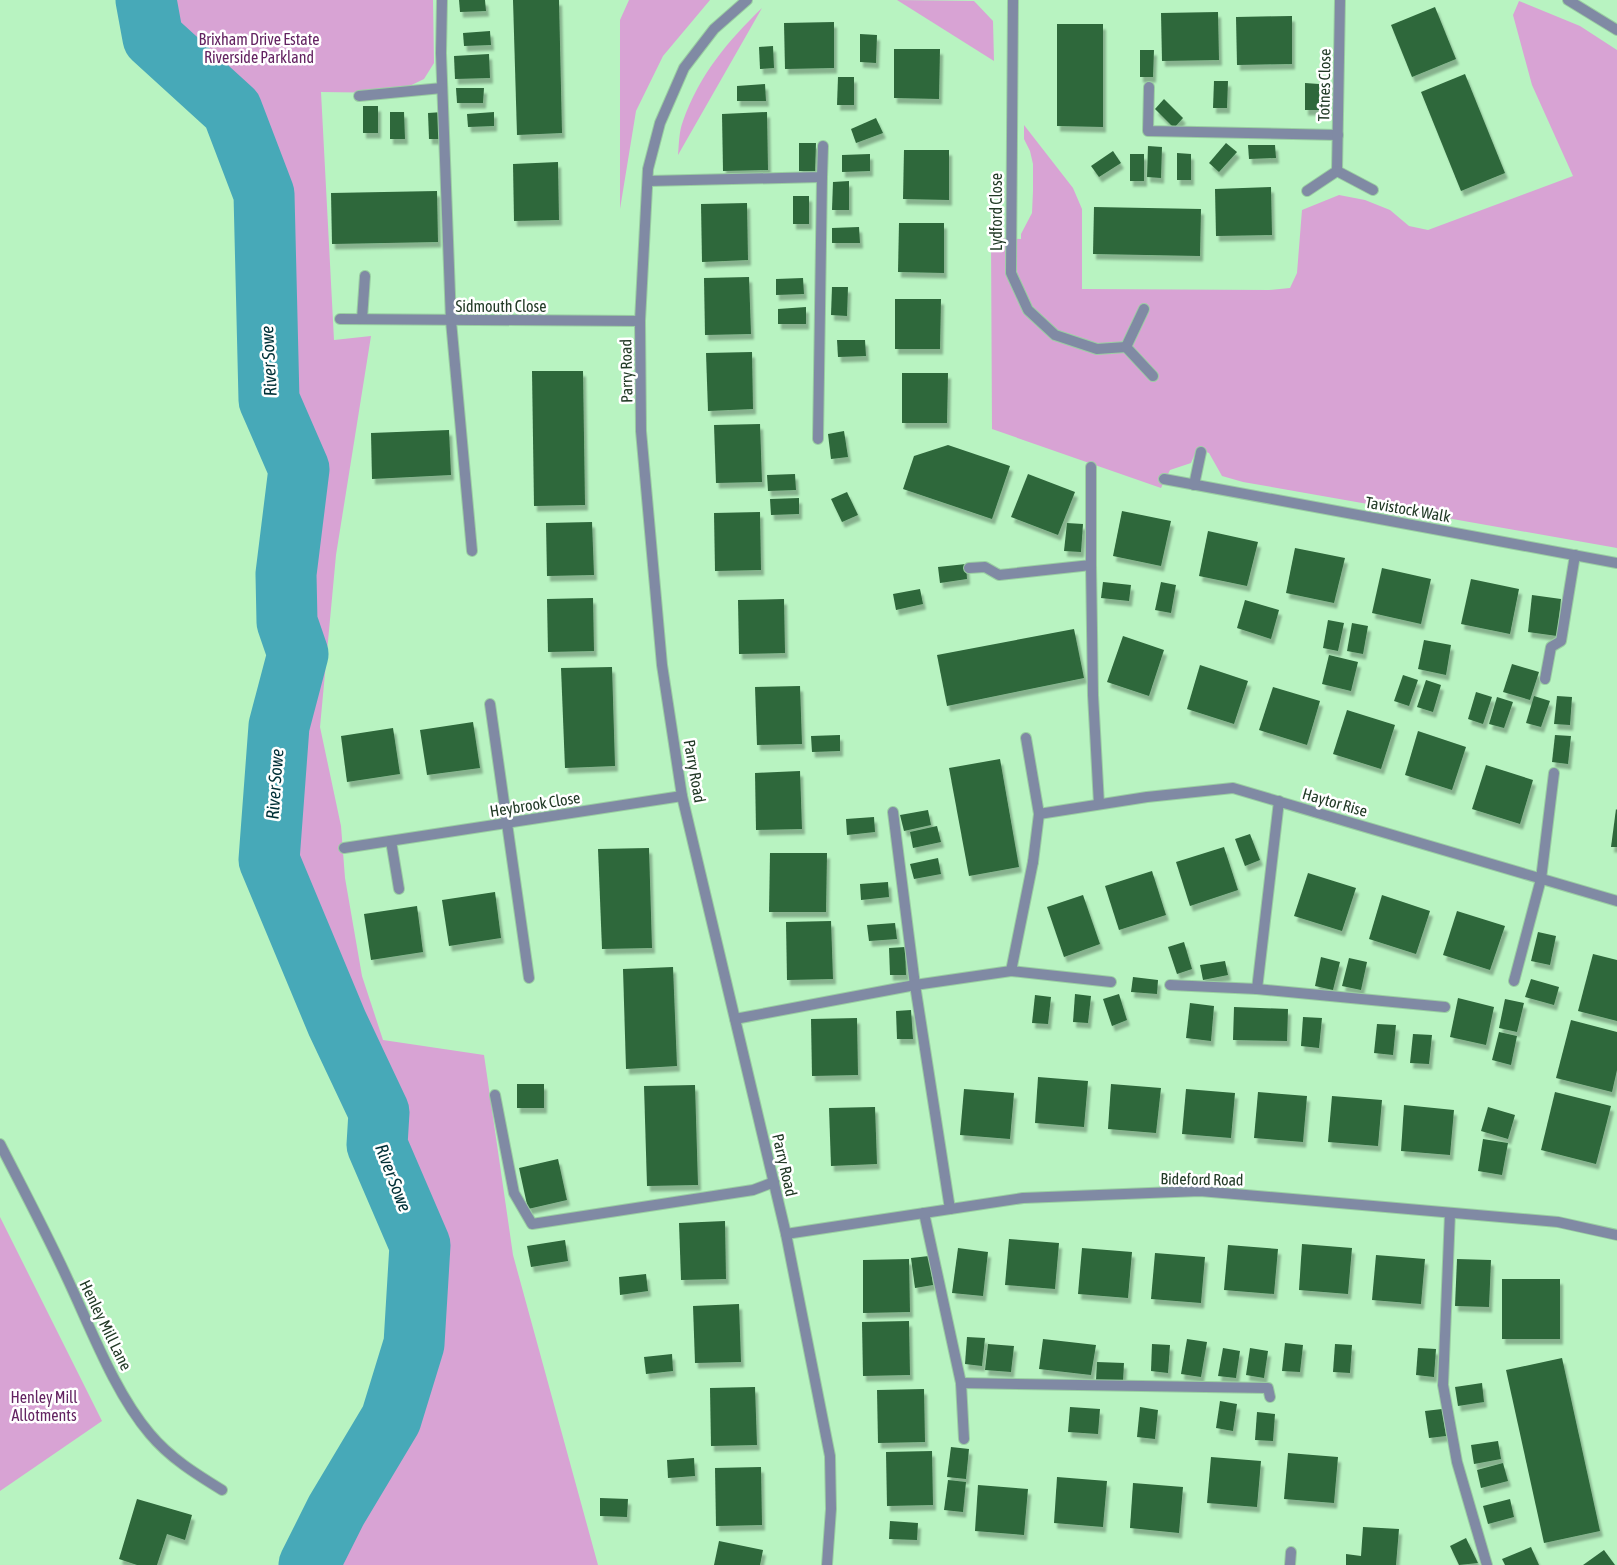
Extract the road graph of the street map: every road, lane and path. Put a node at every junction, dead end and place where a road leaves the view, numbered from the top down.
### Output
1 (442, 0) edge
2 (747, 0) edge
3 (1013, 0) edge
4 (1340, 0) edge
5 (1568, 0) edge
6 (1617, 30) edge
7 (1150, 87) dead end
8 (442, 88) junction
9 (359, 96) dead end
10 (1338, 134) junction
11 (823, 146) dead end
12 (1337, 171) junction
13 (822, 177) junction
14 (648, 181) junction
15 (1373, 190) dead end
16 (1307, 191) dead end
17 (365, 276) dead end
18 (1144, 309) dead end
19 (340, 319) dead end
20 (362, 319) junction
21 (451, 321) junction
22 (640, 321) junction
23 (1126, 347) junction
24 (1153, 376) dead end
25 (818, 439) dead end
26 (1201, 452) dead end
27 (1091, 467) dead end
28 (1164, 479) dead end
29 (1194, 485) junction
30 (472, 551) dead end
31 (1575, 555) junction
32 (1617, 563) edge
33 (1091, 565) junction
34 (969, 568) dead end
35 (1546, 679) dead end
36 (490, 704) dead end
37 (1026, 738) dead end
38 (1554, 773) dead end
39 (682, 796) junction
40 (1279, 801) junction
41 (1098, 804) junction
42 (893, 812) dead end
43 (1039, 814) junction
44 (506, 824) junction
45 (391, 841) junction
46 (344, 848) dead end
47 (1541, 879) junction
48 (399, 889) dead end
49 (1617, 901) edge
50 (1011, 971) junction
51 (529, 978) dead end
52 (1514, 981) dead end
53 (1110, 982) dead end
54 (915, 985) junction
55 (1170, 985) dead end
56 (1257, 989) junction
57 (1445, 1007) dead end
58 (735, 1019) junction
59 (495, 1095) dead end
60 (0, 1144) edge
61 (774, 1182) junction
62 (950, 1209) junction
63 (924, 1213) junction
64 (1450, 1213) junction
65 (786, 1234) junction
66 (1617, 1234) edge
67 (961, 1383) junction
68 (1270, 1397) dead end
69 (964, 1439) dead end
70 (222, 1490) dead end
71 (1291, 1552) dead end
72 (827, 1565) edge
73 (1290, 1565) edge
74 (1488, 1565) edge

1 - 8 street
2 - 14 street, Parry Road
3 - 23 street, Lydford Close
4 - 10 street, Totnes Close
5 - 6 street
7 - 10 street
8 - 9 street
8 - 21 street
10 - 12 street, Totnes Close
11 - 13 street
12 - 15 street
12 - 16 street
13 - 14 street
13 - 25 street
14 - 22 street, Parry Road
17 - 20 street
18 - 23 street
19 - 20 street, Sidmouth Close
20 - 21 street, Sidmouth Close
21 - 22 street, Sidmouth Close
21 - 30 street
22 - 39 street, Parry Road
23 - 24 street
26 - 29 street
27 - 33 street
28 - 29 street, Tavistock Walk
29 - 31 street, Tavistock Walk
31 - 32 street, Tavistock Walk
31 - 35 street
33 - 34 street
33 - 41 street
36 - 44 street
37 - 43 street
38 - 47 street
39 - 44 street, Heybrook Close
39 - 58 street, Parry Road
40 - 41 street, Haytor Rise
40 - 47 street, Haytor Rise
40 - 56 street
41 - 43 street, Haytor Rise
42 - 54 street
43 - 50 street
44 - 45 street, Heybrook Close
44 - 51 street
45 - 46 street, Heybrook Close
45 - 48 street
47 - 49 street, Haytor Rise
47 - 52 street
50 - 53 street
50 - 54 street
54 - 58 street
54 - 62 street
55 - 56 street
56 - 57 street
58 - 61 street, Parry Road
59 - 61 street
60 - 70 street, Henley Mill Lane
61 - 65 street, Parry Road
62 - 63 street, Bideford Road
62 - 64 street, Bideford Road
63 - 65 street, Bideford Road
63 - 67 street
64 - 66 street, Bideford Road
64 - 74 street
65 - 72 street, Parry Road
67 - 68 street
67 - 69 street
71 - 73 street

